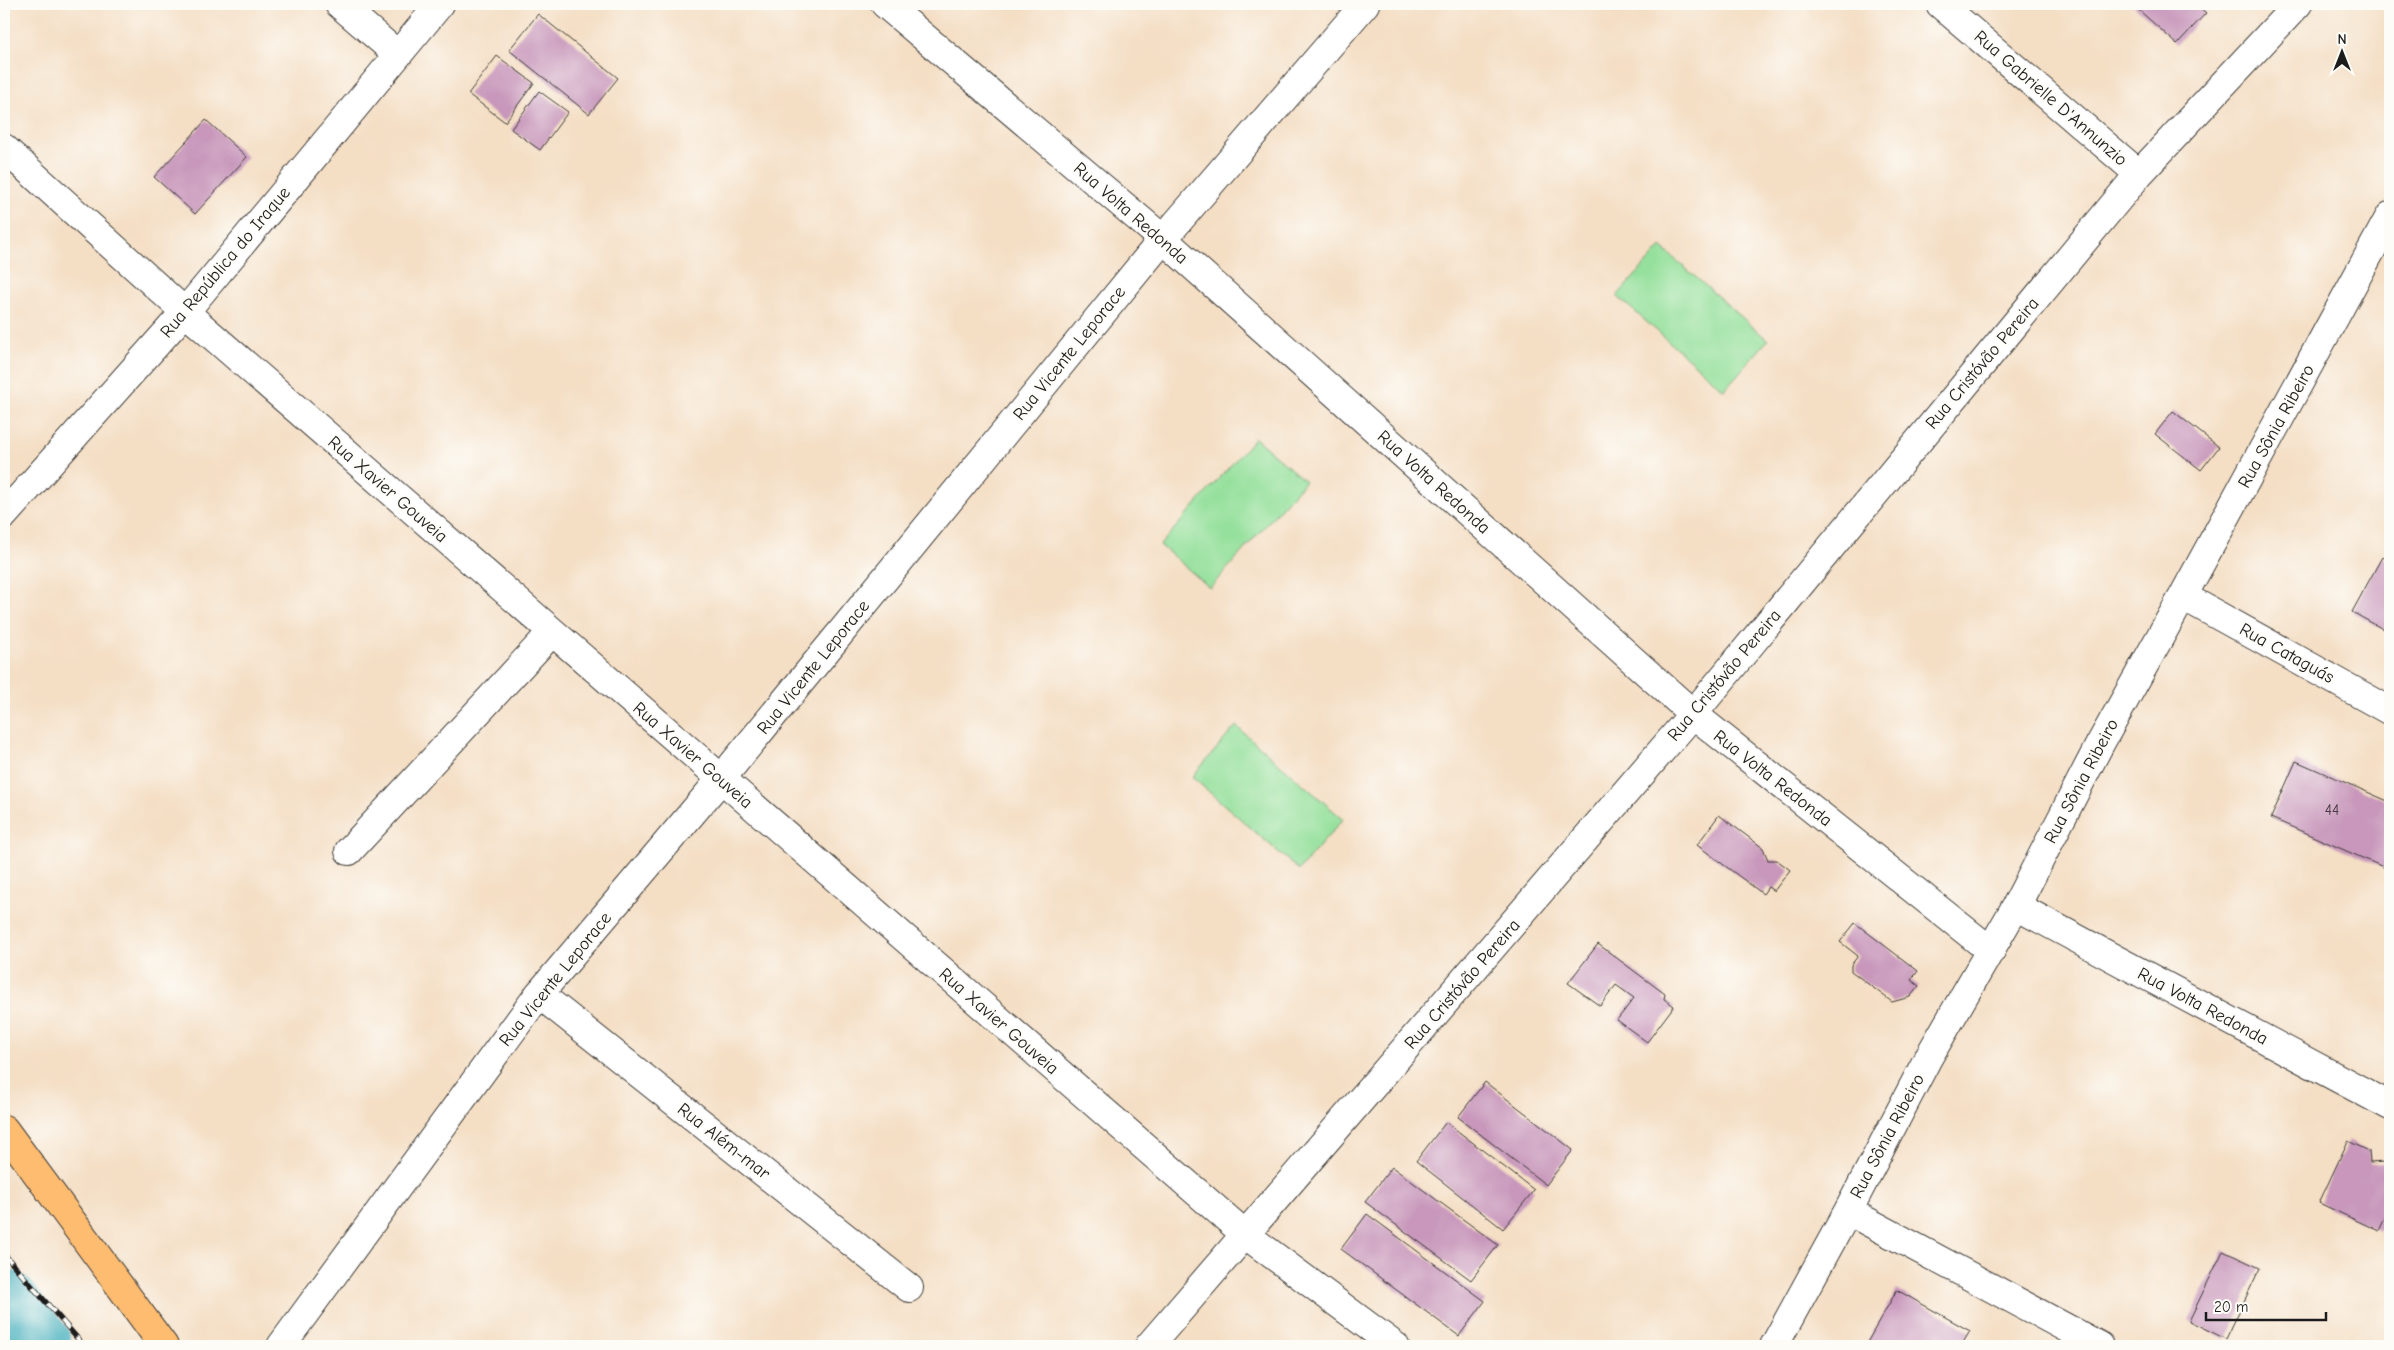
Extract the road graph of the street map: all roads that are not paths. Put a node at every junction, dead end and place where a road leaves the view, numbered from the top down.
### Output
1 (339, 4) edge
2 (440, 4) edge
3 (885, 4) edge
4 (1940, 4) edge
5 (2298, 4) edge
6 (1356, 7) edge
7 (396, 54) junction
8 (4, 148) edge
9 (2139, 174) junction
10 (2390, 216) edge
11 (1162, 239) junction
12 (185, 312) junction
13 (4, 515) edge
14 (2183, 596) junction
15 (552, 632) junction
16 (2390, 710) edge
17 (1692, 714) junction
18 (721, 780) junction
19 (350, 851) dead end
20 (2016, 906) junction
21 (1991, 951) junction
22 (539, 994) junction
23 (2390, 1106) edge
24 (4, 1129) edge
25 (1848, 1211) junction
26 (1246, 1235) junction
27 (909, 1288) dead end
28 (164, 1346) edge
29 (281, 1346) edge
30 (1149, 1346) edge
31 (1395, 1346) edge
32 (1774, 1346) edge
33 (2100, 1346) edge

1 - 7 street
2 - 7 street, Rua República do Iraque
3 - 11 street, Rua Volta Redonda
4 - 9 street, Rua Gabrielle D'Annunzio
5 - 9 street, Rua Cristóvão Pereira
6 - 11 street, Rua Vicente Leporace
7 - 12 street, Rua República do Iraque
8 - 12 street, Rua Xavier Gouveia
9 - 17 street, Rua Cristóvão Pereira
10 - 14 street, Rua Sônia Ribeiro
11 - 17 street, Rua Volta Redonda
11 - 18 street, Rua Vicente Leporace
12 - 13 street, Rua República do Iraque
12 - 15 street, Rua Xavier Gouveia
14 - 16 street, Rua Cataguás
14 - 20 street, Rua Sônia Ribeiro
15 - 18 street, Rua Xavier Gouveia
15 - 19 street
17 - 21 street, Rua Volta Redonda
17 - 26 street, Rua Cristóvão Pereira
18 - 22 street, Rua Vicente Leporace
18 - 26 street, Rua Xavier Gouveia
20 - 21 street, Rua Sônia Ribeiro
20 - 23 street, Rua Volta Redonda
21 - 25 street, Rua Sônia Ribeiro
22 - 27 street, Rua Além-mar
22 - 29 street, Rua Vicente Leporace
24 - 28 main road
25 - 32 street, Rua Sônia Ribeiro
25 - 33 street
26 - 30 street, Rua Cristóvão Pereira
26 - 31 street, Rua Xavier Gouveia

